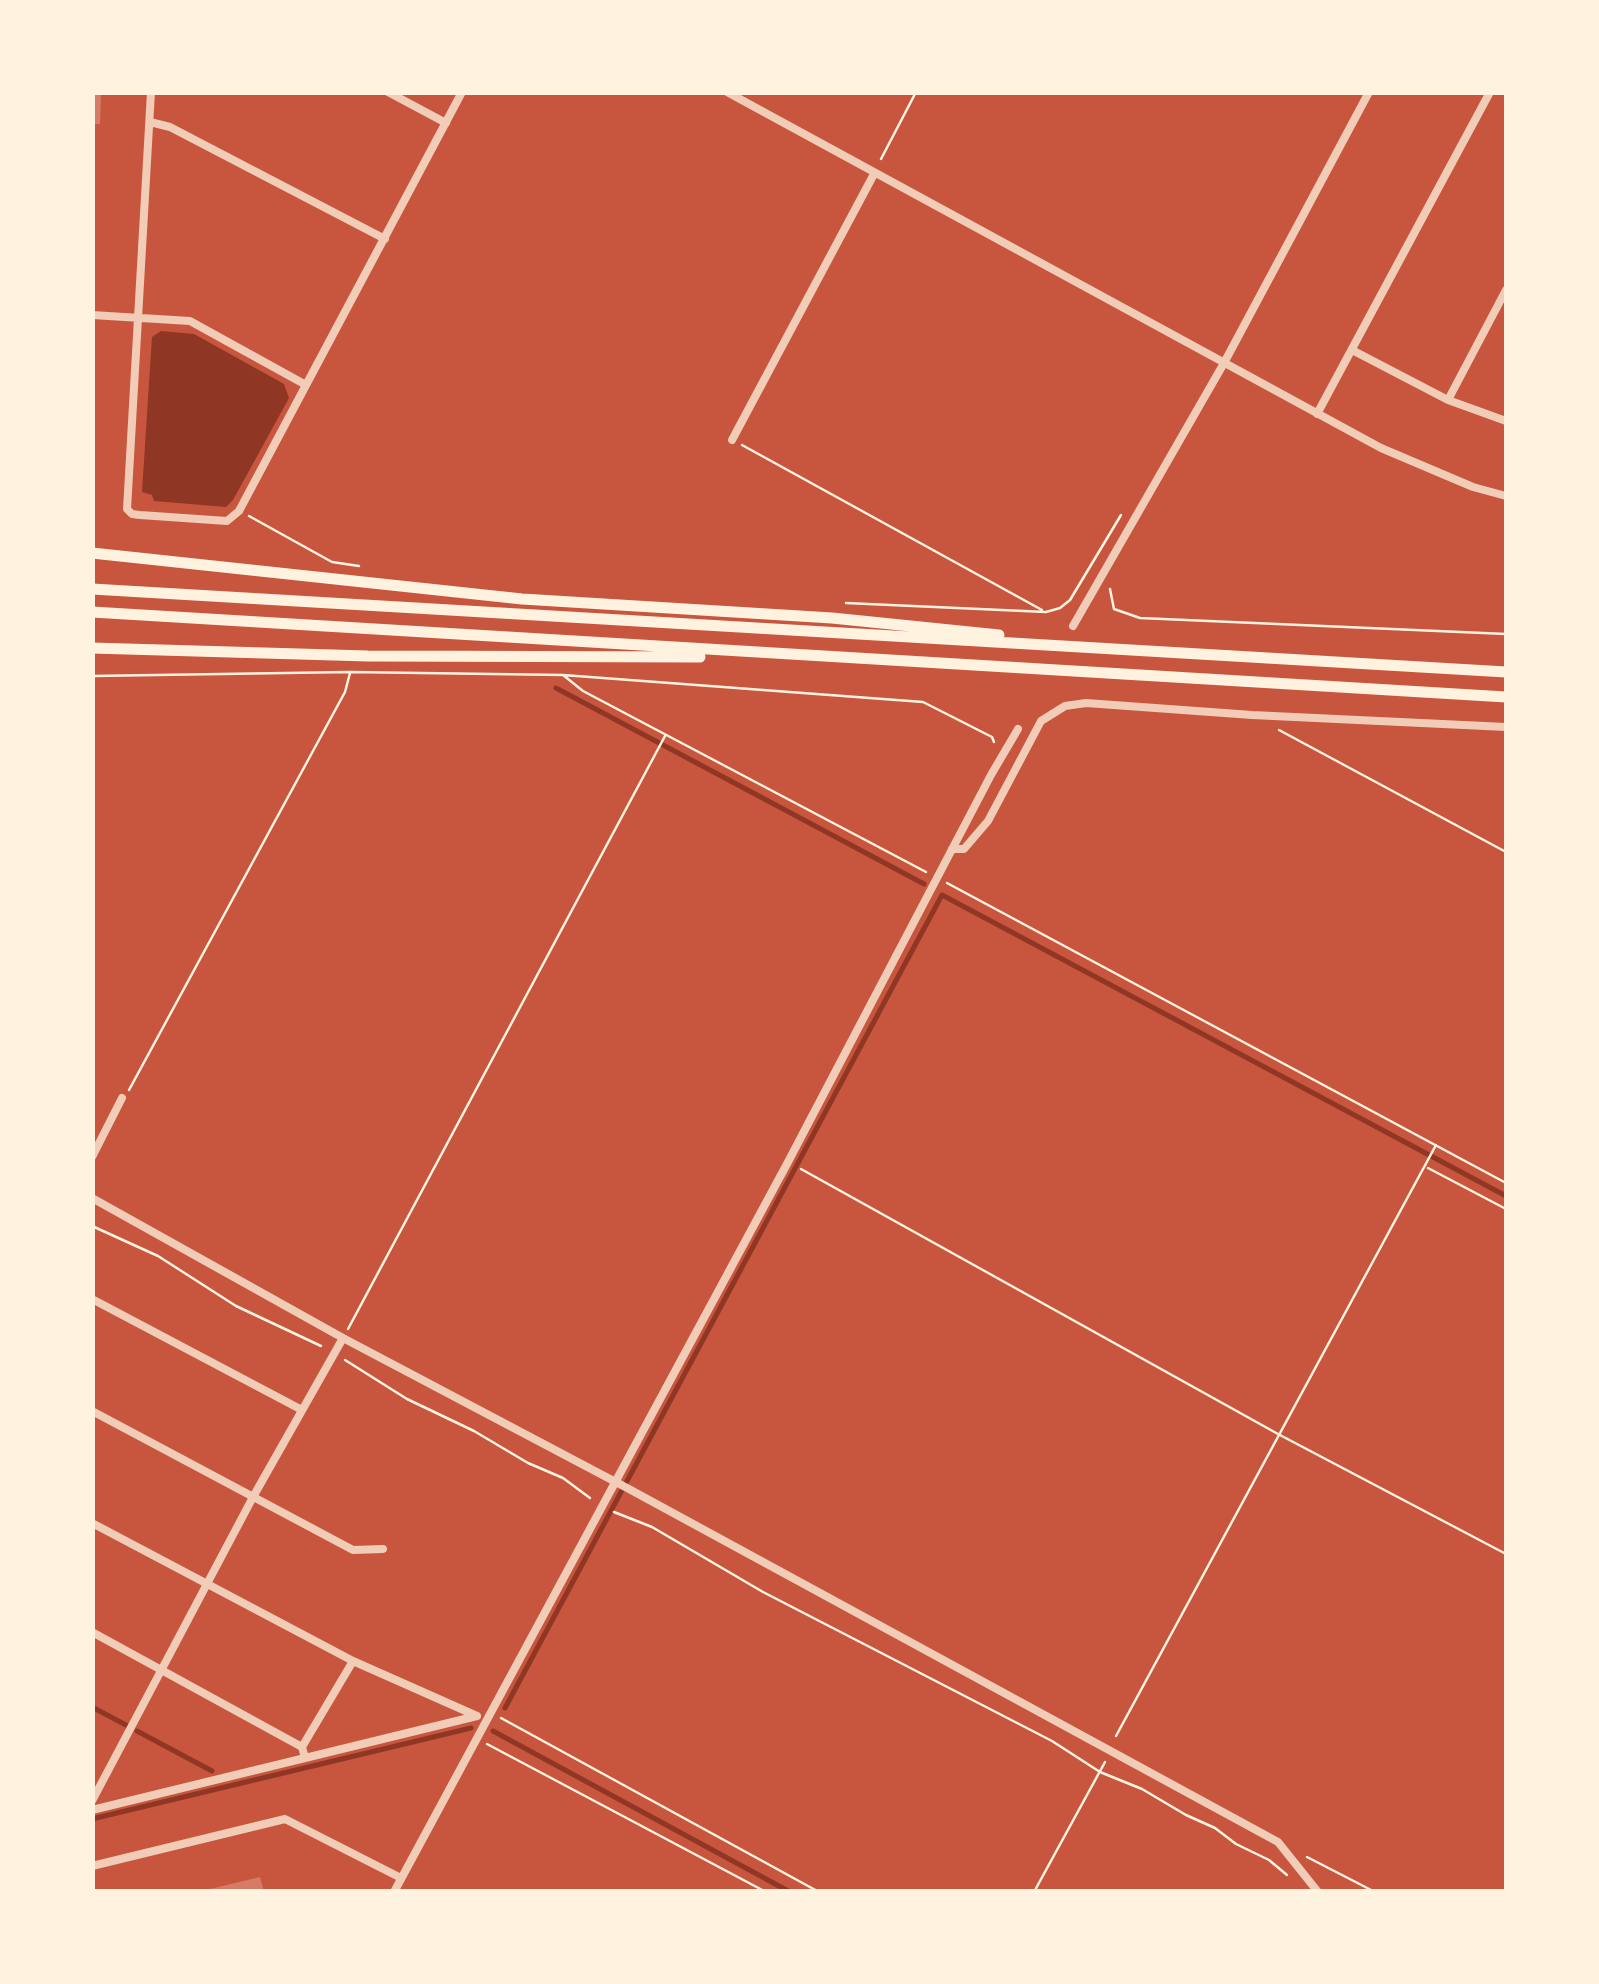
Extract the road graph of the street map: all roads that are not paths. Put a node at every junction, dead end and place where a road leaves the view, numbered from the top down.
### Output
1 (151, 92) edge
2 (388, 92) edge
3 (462, 92) edge
4 (728, 92) edge
5 (1369, 92) edge
6 (1490, 92) edge
7 (150, 122) junction
8 (446, 123) junction
9 (874, 174) junction
10 (384, 238) junction
11 (1506, 290) edge
12 (92, 315) edge
13 (138, 319) junction
14 (1352, 350) junction
15 (1224, 363) junction
16 (306, 385) junction
17 (1448, 400) junction
18 (1317, 414) junction
19 (1506, 421) edge
20 (732, 440) road end
21 (1506, 496) edge
22 (92, 542) edge
23 (92, 553) edge
24 (109, 554) junction
25 (92, 589) edge
26 (92, 612) edge
27 (1073, 626) dead end
28 (92, 648) edge
29 (1158, 652) junction
30 (824, 657) junction
31 (1506, 672) edge
32 (1506, 697) edge
33 (1506, 727) edge
34 (1018, 729) dead end
35 (952, 848) junction
36 (122, 1098) road end
37 (92, 1158) edge
38 (92, 1198) edge
39 (92, 1299) edge
40 (343, 1338) junction
41 (302, 1410) junction
42 (92, 1411) edge
43 (618, 1483) junction
44 (253, 1497) junction
45 (92, 1523) edge
46 (382, 1549) dead end
47 (208, 1584) junction
48 (92, 1632) edge
49 (353, 1661) junction
50 (161, 1671) junction
51 (477, 1716) junction
52 (490, 1716) junction
53 (302, 1747) junction
54 (305, 1758) junction
55 (92, 1802) edge
56 (92, 1810) edge
57 (92, 1866) edge
58 (401, 1878) junction
59 (394, 1892) edge
60 (1318, 1892) edge

1 - 7 street
2 - 8 street
3 - 8 street
4 - 9 street
5 - 15 street
6 - 14 street
7 - 10 street
7 - 13 street
8 - 10 street
9 - 15 street
9 - 20 street
10 - 16 street
11 - 17 street
12 - 13 street
13 - 16 street
13 - 16 street
14 - 17 street
14 - 18 street
15 - 18 street
15 - 27 street
17 - 19 street
18 - 21 street
22 - 24 highway
23 - 24 highway
24 - 29 highway
25 - 29 highway
26 - 30 highway
28 - 30 highway
29 - 31 highway
30 - 32 highway
33 - 35 street
34 - 35 street
35 - 43 street
36 - 37 street
38 - 40 street
39 - 41 street
40 - 41 street
40 - 43 street
41 - 44 street
42 - 44 street
43 - 52 street
43 - 60 street
44 - 46 street
44 - 47 street
45 - 47 street
47 - 49 street
47 - 50 street
48 - 50 street
49 - 51 street
49 - 53 street
50 - 53 street
50 - 55 street
51 - 52 street
51 - 54 street
52 - 58 street
53 - 54 street
54 - 56 street
57 - 58 street
58 - 59 street

